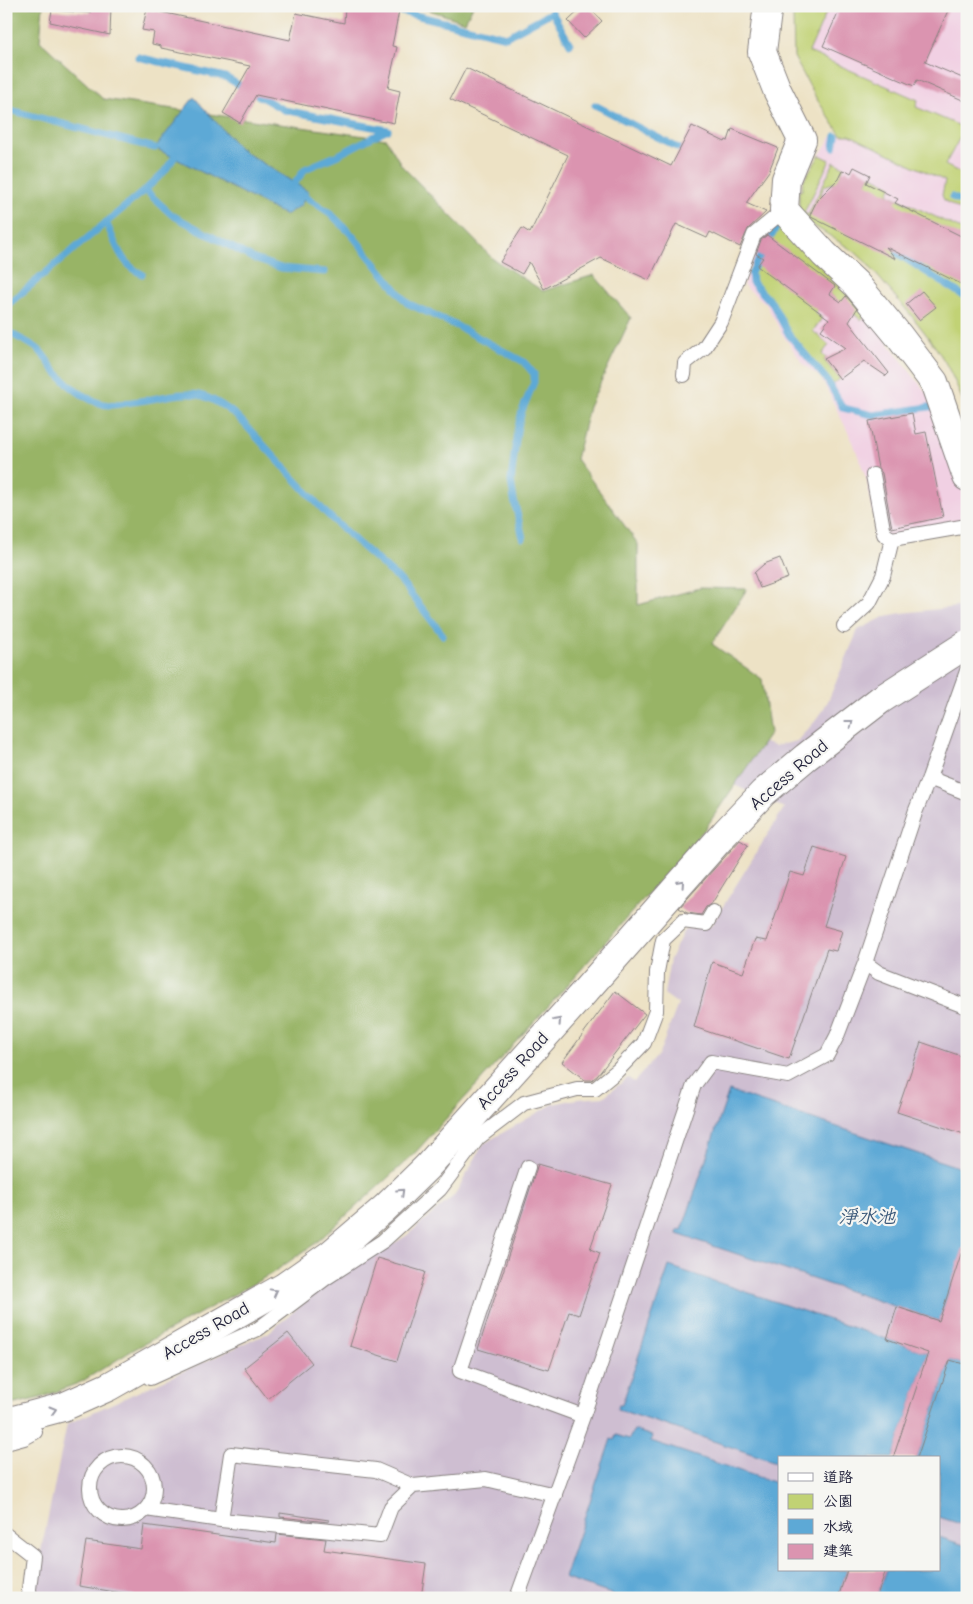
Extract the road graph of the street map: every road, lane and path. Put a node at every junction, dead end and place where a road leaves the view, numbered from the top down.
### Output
1 (770, 6) edge
2 (784, 210) junction
3 (684, 375) dead end
4 (873, 475) dead end
5 (967, 477) edge
6 (967, 526) edge
7 (892, 539) junction
8 (844, 626) dead end
9 (967, 644) edge
10 (967, 671) edge
11 (929, 778) junction
12 (967, 793) edge
13 (651, 911) dead end
14 (713, 912) dead end
15 (663, 940) junction
16 (619, 947) junction
17 (865, 963) junction
18 (584, 989) junction
19 (967, 1007) edge
20 (528, 1167) dead end
21 (150, 1378) dead end
22 (583, 1416) junction
23 (6, 1422) edge
24 (35, 1432) dead end
25 (6, 1443) edge
26 (414, 1486) junction
27 (554, 1495) junction
28 (146, 1509) junction
29 (222, 1520) junction
30 (6, 1535) edge
31 (30, 1598) edge
32 (517, 1598) edge

1 - 2 street
2 - 3 lane
2 - 5 street
4 - 7 lane
6 - 7 lane
7 - 8 lane
18 -> 9 street, Access Road, bridge
10 - 11 lane
11 - 12 lane
11 - 17 lane
13 - 16 lane
14 - 15 lane
15 - 16 lane
15 - 21 lane
16 - 18 lane
17 - 19 lane
17 - 22 lane
23 -> 18 street, Access Road
20 - 22 lane
22 - 27 lane
24 - 25 lane
26 - 27 lane
26 - 29 lane
26 - 29 lane
27 - 32 lane
28 - 28 lane
28 - 29 lane
30 - 31 lane

